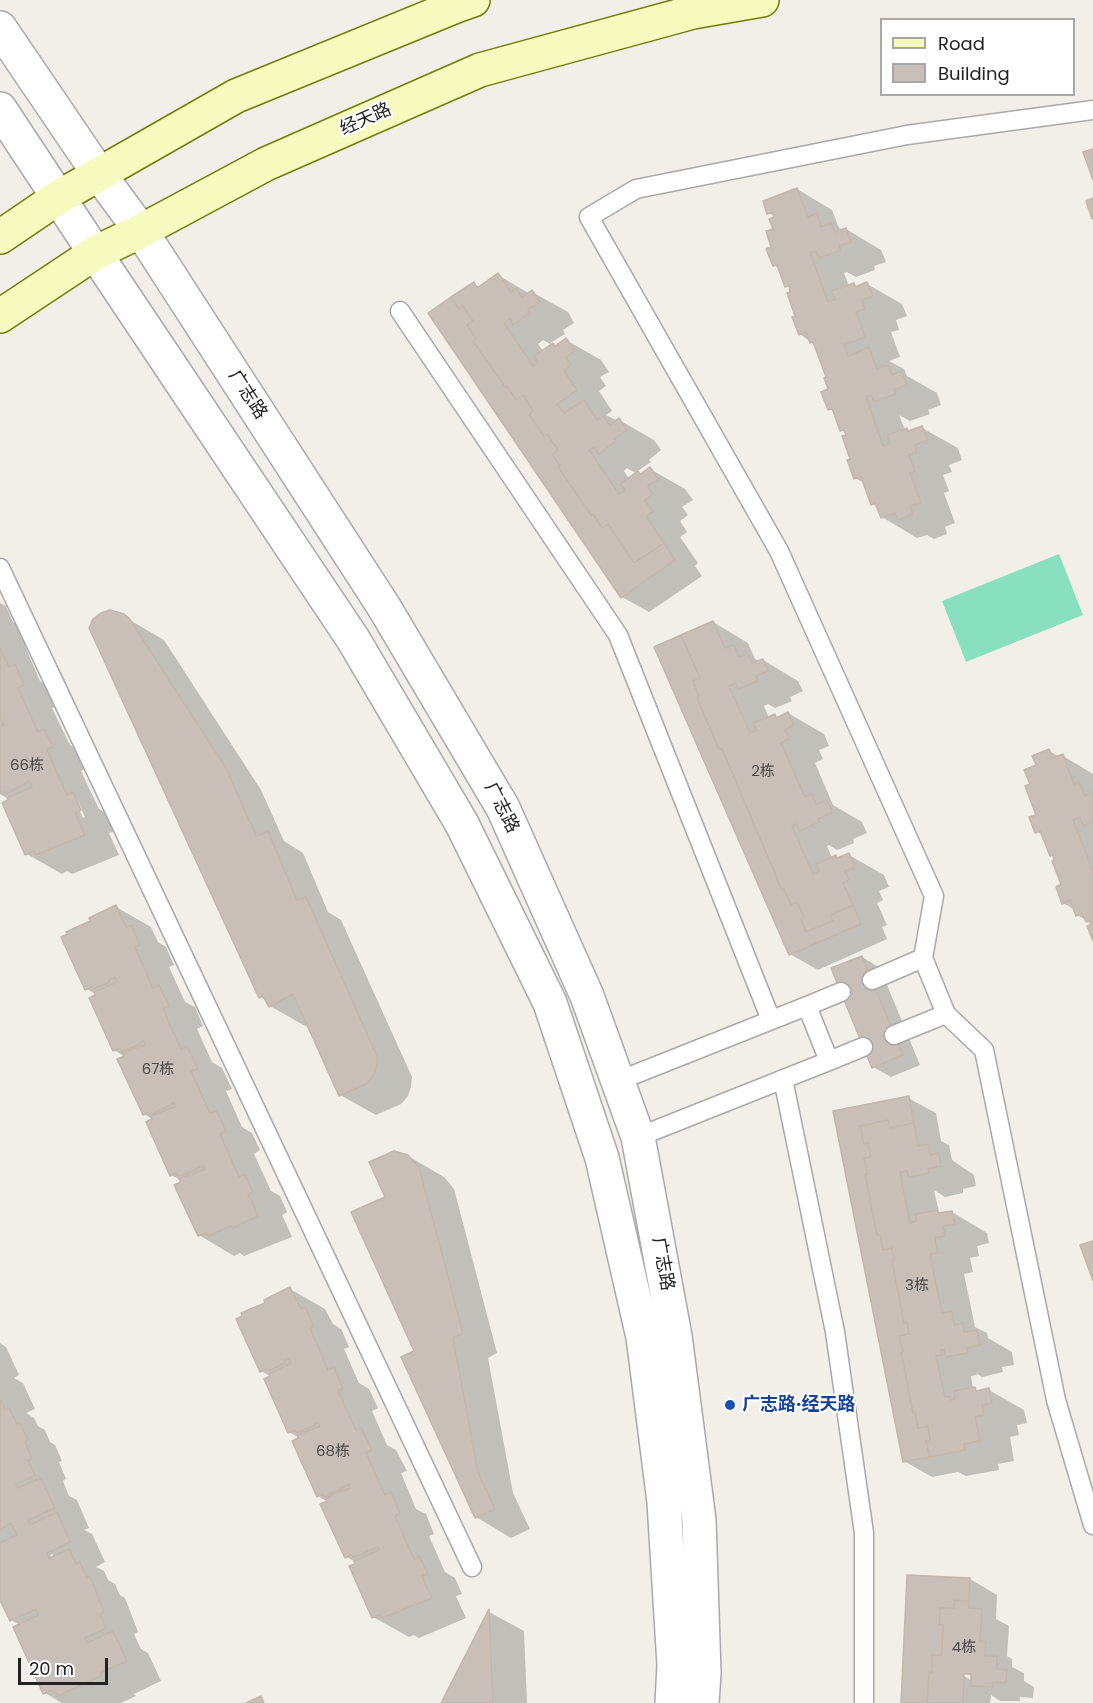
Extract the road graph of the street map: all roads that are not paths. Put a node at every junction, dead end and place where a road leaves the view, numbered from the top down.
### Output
1 (473, 0) edge
2 (762, 0) edge
3 (0, 28) edge
4 (0, 109) edge
5 (1093, 110) edge
6 (99, 174) junction
7 (59, 197) junction
8 (141, 231) junction
9 (0, 237) edge
10 (94, 253) junction
11 (400, 311) dead end
12 (0, 316) edge
13 (0, 568) edge
14 (923, 958) junction
15 (872, 980) dead end
16 (841, 992) dead end
17 (807, 1006) junction
18 (946, 1014) junction
19 (771, 1020) junction
20 (894, 1035) dead end
21 (863, 1047) dead end
22 (829, 1061) junction
23 (783, 1079) junction
24 (618, 1081) junction
25 (638, 1137) junction
26 (1093, 1525) edge
27 (472, 1567) dead end
28 (672, 1703) edge
29 (702, 1703) edge
30 (864, 1703) edge

1 - 6 main road
2 - 8 main road, 经天路
3 - 6 street, 广志路
4 - 7 street, 广志路
5 - 14 lane
6 - 7 main road
6 - 8 street, 广志路
7 - 9 main road
7 - 10 street, 广志路
8 - 10 main road, 经天路
8 - 24 street, 广志路
10 - 12 main road, 经天路
10 - 28 street, 广志路
11 - 19 lane
13 - 27 lane
14 - 15 lane
14 - 18 lane
16 - 17 lane
17 - 19 lane
17 - 22 lane
18 - 20 lane
18 - 26 lane
19 - 24 lane
21 - 22 lane
22 - 23 lane
23 - 25 lane
23 - 30 lane
24 - 25 street, 广志路
25 - 29 street, 广志路

